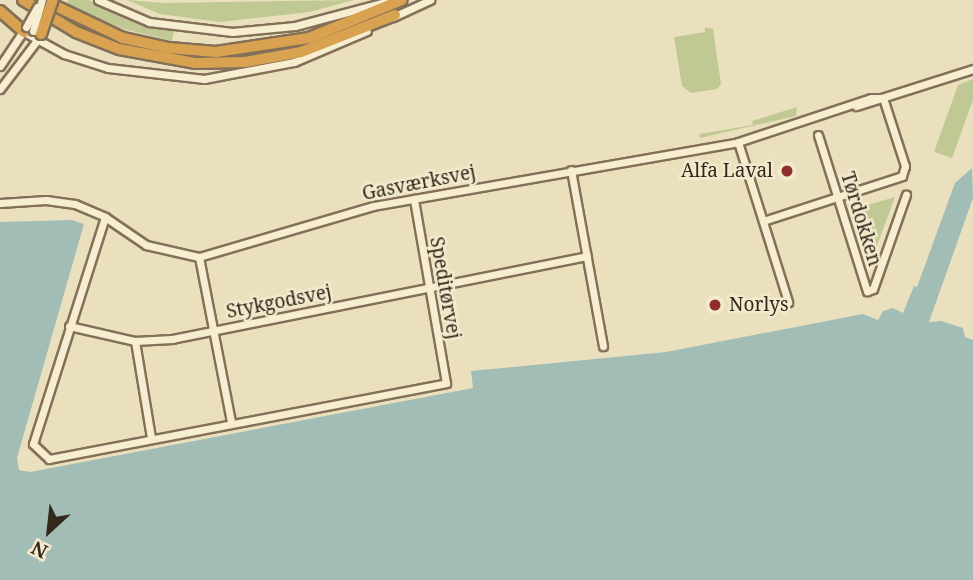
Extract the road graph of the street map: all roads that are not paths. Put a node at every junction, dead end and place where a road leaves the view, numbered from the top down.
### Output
1 (23, 0) edge
2 (42, 0) edge
3 (52, 0) edge
4 (58, 0) edge
5 (98, 0) edge
6 (392, 0) edge
7 (402, 0) edge
8 (430, 0) edge
9 (0, 10) edge
10 (396, 15) junction
11 (25, 29) junction
12 (39, 37) junction
13 (0, 66) edge
14 (973, 69) edge
15 (0, 89) edge
16 (883, 98) junction
17 (818, 135) dead end
18 (738, 142) junction
19 (571, 170) junction
20 (906, 195) dead end
21 (838, 197) junction
22 (414, 199) junction
23 (0, 203) edge
24 (106, 217) junction
25 (763, 221) junction
26 (587, 256) junction
27 (199, 257) junction
28 (429, 289) junction
29 (788, 302) dead end
30 (69, 327) junction
31 (213, 331) junction
32 (135, 341) junction
33 (603, 346) dead end
34 (231, 422) junction
35 (151, 438) junction

1 - 10 highway
2 - 7 highway
2 - 11 street, bridge
2 - 12 street, bridge
3 - 12 highway, bridge
4 - 12 street, bridge
5 - 6 street
8 - 10 street
9 - 11 highway
10 - 12 street
11 - 12 street
11 - 13 street
12 - 15 street
14 - 16 street, Gasværksvej
16 - 18 street, Gasværksvej
16 - 21 street
17 - 21 street, Tørdokken
18 - 19 street, Gasværksvej
18 - 25 street
19 - 22 street, Gasværksvej
19 - 26 street
20 - 21 street, Tørdokken
21 - 25 street
22 - 27 street, Gasværksvej
22 - 28 street, Speditørvej
23 - 24 street, Gasværksvej
24 - 27 street, Gasværksvej
24 - 30 street
25 - 29 street
26 - 28 street
26 - 33 street
27 - 31 street
28 - 31 street, Stykgodsvej
28 - 34 street, Speditørvej
30 - 32 street, Stykgodsvej
30 - 35 street
31 - 32 street, Stykgodsvej
31 - 34 street
32 - 35 street
34 - 35 street

